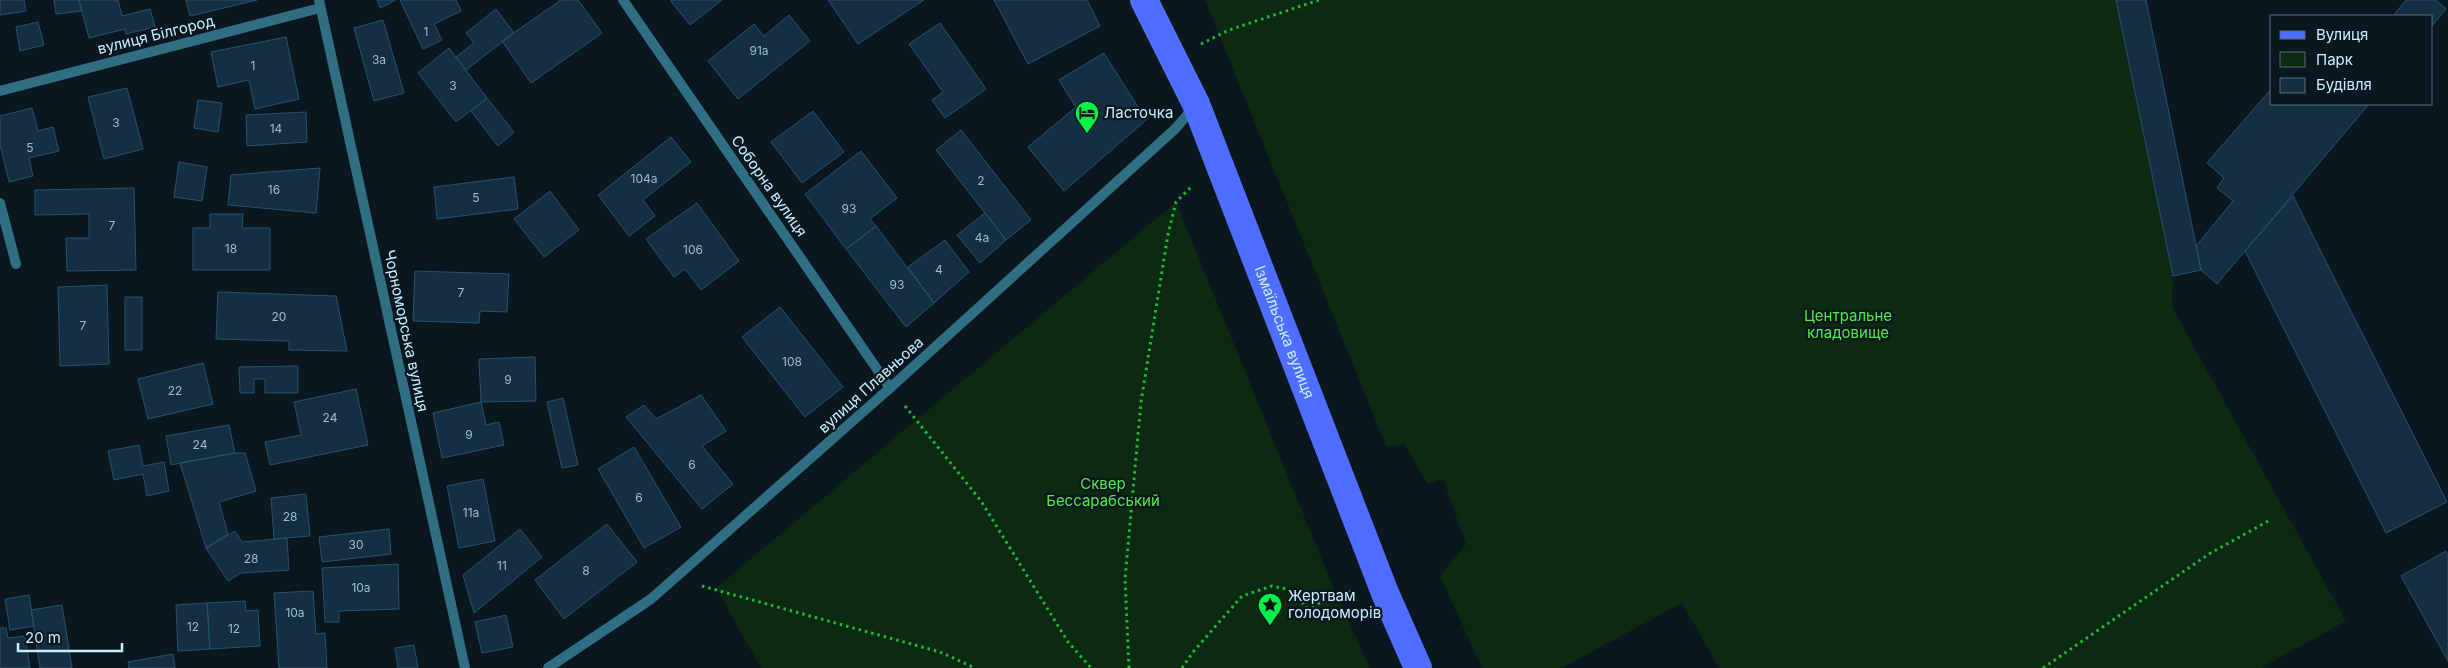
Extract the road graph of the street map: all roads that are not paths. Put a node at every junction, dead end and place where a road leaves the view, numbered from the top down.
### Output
1 (623, 0) edge
2 (1144, 0) edge
3 (320, 4) edge
4 (0, 91) edge
5 (1196, 104) junction
6 (0, 203) edge
7 (16, 264) dead end
8 (890, 388) junction
9 (465, 668) edge
10 (548, 668) edge
11 (1418, 668) edge

1 - 8 street, Соборна вулиця
2 - 5 main road, Ізмаїльська вулиця
3 - 4 street, вулиця Білгород
3 - 9 street, Чорноморська вулиця
5 - 8 street, вулиця Плавньова
5 - 11 main road, Ізмаїльська вулиця
6 - 7 street
8 - 10 street, вулиця Плавньова

